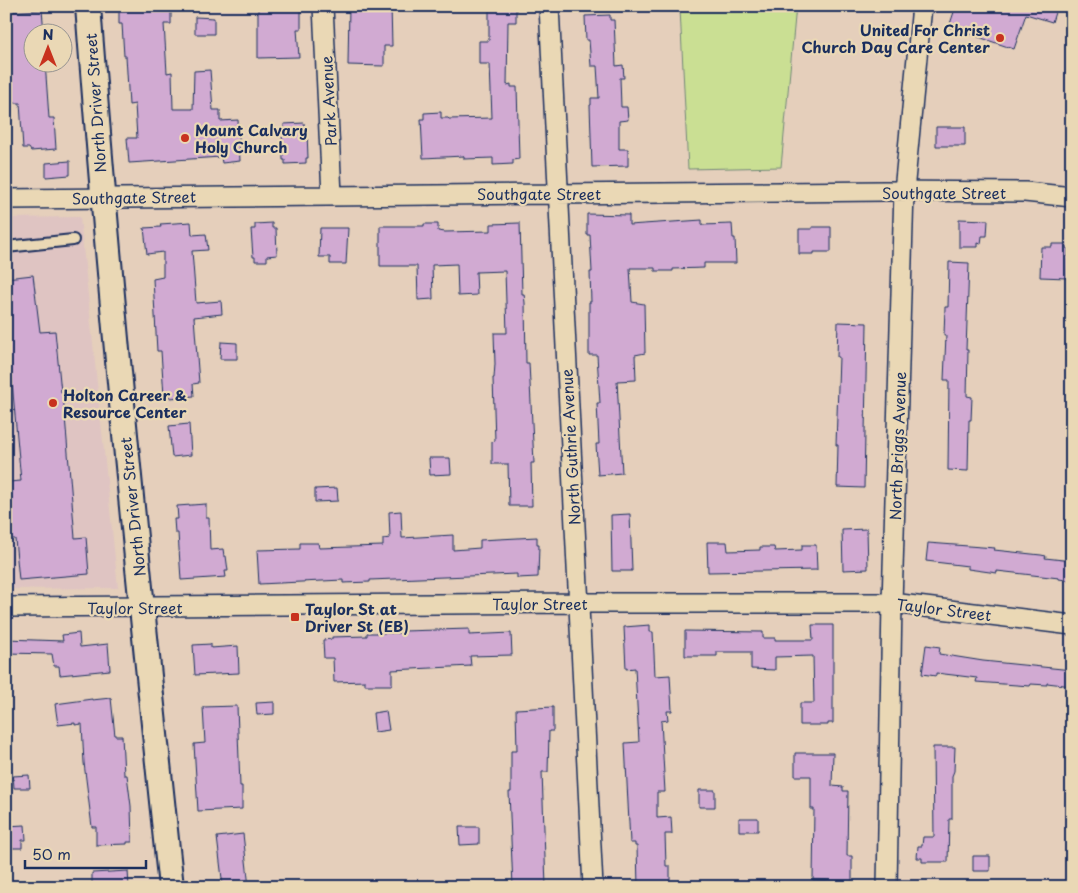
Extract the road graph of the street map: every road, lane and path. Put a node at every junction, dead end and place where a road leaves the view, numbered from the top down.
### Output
1 (88, 6) edge
2 (323, 6) edge
3 (549, 6) edge
4 (922, 6) edge
5 (904, 191) junction
6 (558, 193) junction
7 (332, 195) junction
8 (1072, 197) edge
9 (102, 198) junction
10 (6, 199) edge
11 (73, 240) dead end
12 (6, 247) edge
13 (578, 603) junction
14 (892, 603) junction
15 (6, 607) edge
16 (142, 607) junction
17 (1072, 625) edge
18 (171, 887) edge
19 (593, 887) edge
20 (887, 887) edge

1 - 9 street, North Driver Street
2 - 7 street, Park Avenue
3 - 6 street, North Guthrie Avenue
4 - 5 street, North Briggs Avenue
5 - 6 street, Southgate Street
5 - 8 street, Southgate Street
5 - 14 street, North Briggs Avenue
6 - 7 street, Southgate Street
6 - 13 street, North Guthrie Avenue
7 - 9 street, Southgate Street
9 - 10 street, Southgate Street
9 - 16 street, North Driver Street
11 - 12 lane
13 - 14 street, Taylor Street
13 - 16 street, Taylor Street
13 - 19 street, North Guthrie Avenue
14 - 17 street, Taylor Street
14 - 20 street, North Briggs Avenue
15 - 16 street, Taylor Street
16 - 18 street, North Driver Street

